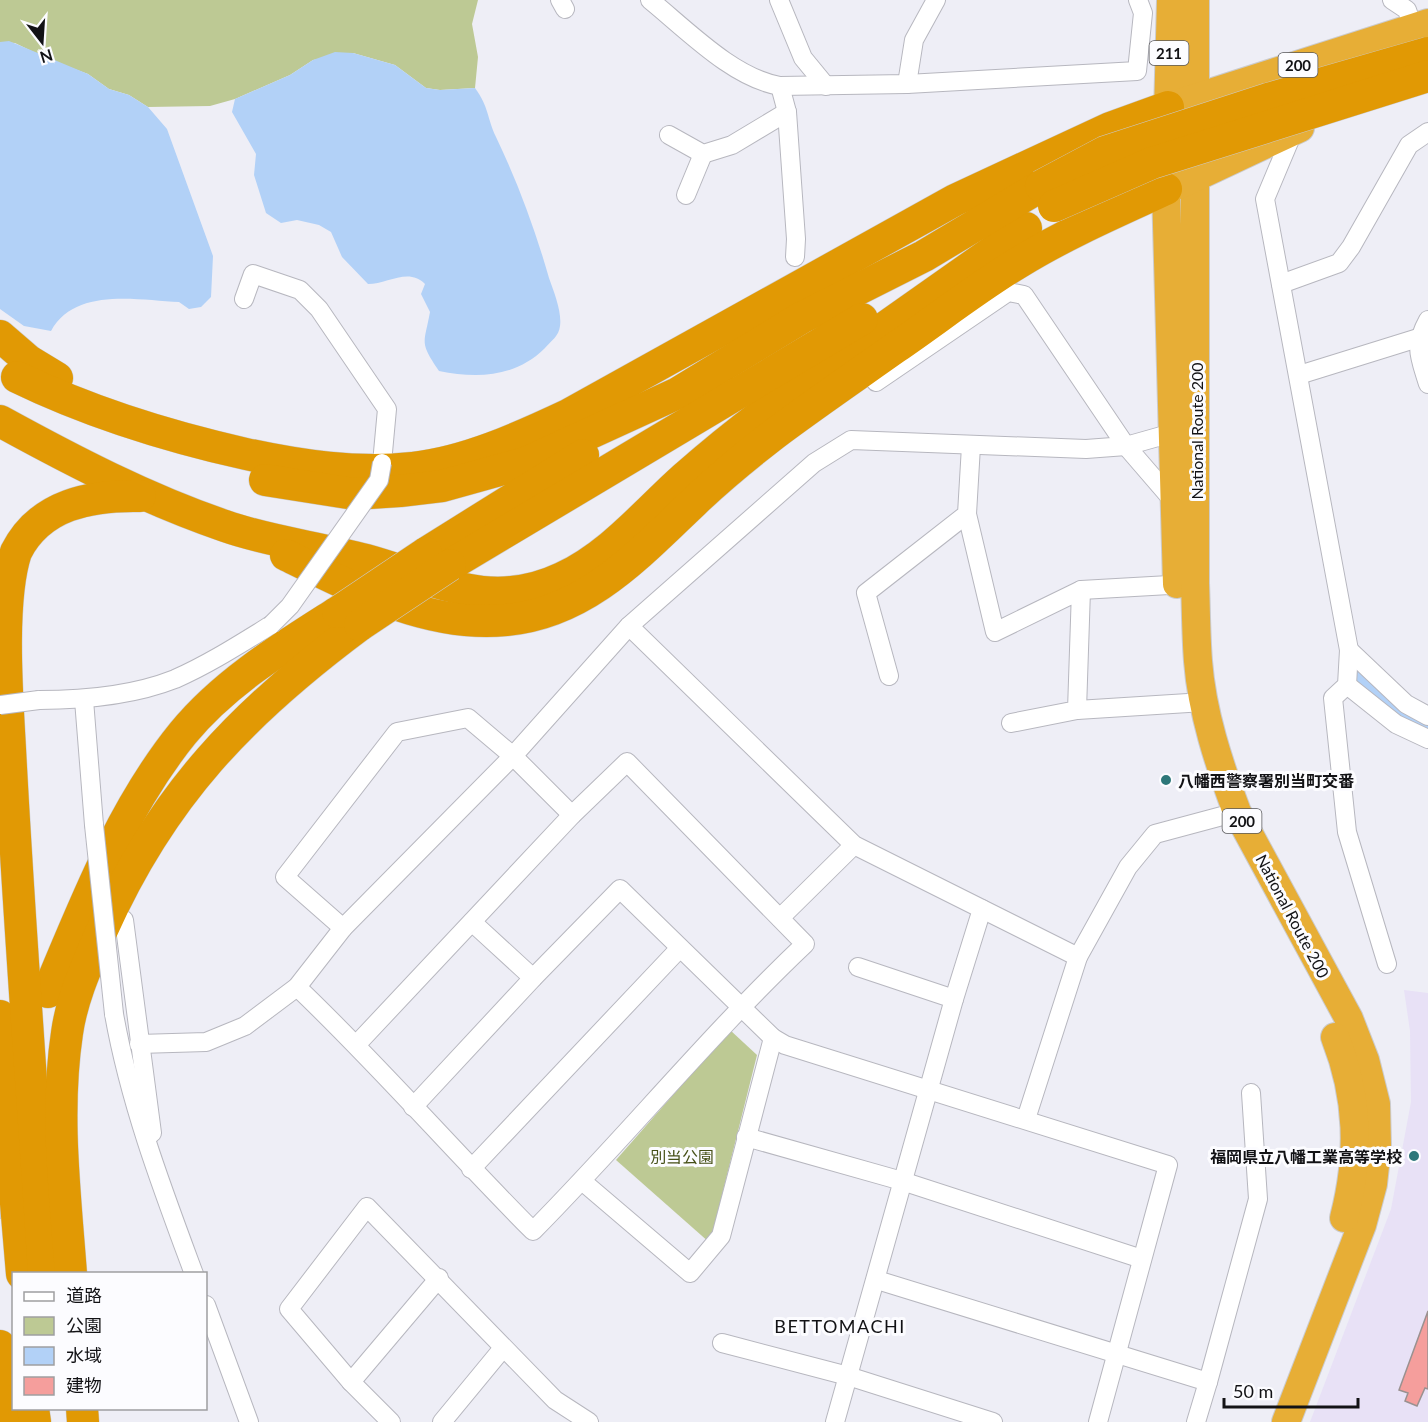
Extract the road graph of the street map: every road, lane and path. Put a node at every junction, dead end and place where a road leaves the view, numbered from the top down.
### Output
1 (650, 0) edge
2 (779, 0) edge
3 (936, 0) edge
4 (1138, 0) edge
5 (1171, 0) edge
6 (1195, 0) edge
7 (1392, 0) edge
8 (1423, 34) edge
9 (1428, 76) edge
10 (908, 84) junction
11 (780, 86) junction
12 (826, 86) junction
13 (1428, 89) edge
14 (1182, 102) junction
15 (787, 111) junction
16 (1294, 130) junction
17 (1428, 132) edge
18 (669, 135) dead end
19 (703, 154) junction
20 (1195, 178) junction
21 (1166, 189) junction
22 (686, 195) dead end
23 (1048, 196) junction
24 (1026, 228) junction
25 (795, 257) dead end
26 (1281, 284) junction
27 (244, 299) dead end
28 (801, 318) junction
29 (1428, 320) edge
30 (0, 336) edge
31 (1418, 338) junction
32 (9, 370) edge
33 (1299, 375) junction
34 (876, 382) dead end
35 (1428, 384) edge
36 (0, 421) edge
37 (1172, 433) junction
38 (971, 446) junction
39 (1126, 446) junction
40 (246, 454) junction
41 (147, 496) junction
42 (1185, 504) junction
43 (967, 513) junction
44 (227, 527) junction
45 (438, 559) junction
46 (1186, 584) junction
47 (1081, 590) junction
48 (349, 619) junction
49 (629, 626) junction
50 (1349, 650) junction
51 (889, 676) dead end
52 (1347, 685) junction
53 (84, 700) junction
54 (1195, 704) junction
55 (0, 705) edge
56 (1077, 710) junction
57 (1428, 716) edge
58 (1011, 723) dead end
59 (1428, 739) edge
60 (513, 756) junction
61 (572, 815) junction
62 (1230, 815) junction
63 (854, 845) junction
64 (982, 909) junction
65 (780, 918) junction
66 (124, 920) dead end
67 (472, 922) junction
68 (343, 928) junction
69 (679, 949) junction
70 (1078, 957) junction
71 (1387, 964) dead end
72 (858, 968) dead end
73 (533, 978) junction
74 (297, 987) junction
75 (48, 992) dead end
76 (954, 999) junction
77 (741, 1005) junction
78 (0, 1016) edge
79 (773, 1038) junction
80 (139, 1044) junction
81 (357, 1044) junction
82 (929, 1091) junction
83 (1251, 1093) dead end
84 (413, 1107) junction
85 (1026, 1119) junction
86 (746, 1137) junction
87 (471, 1169) junction
88 (158, 1179) junction
89 (902, 1181) junction
90 (582, 1182) junction
91 (1142, 1259) junction
92 (22, 1272) edge
93 (44, 1272) edge
94 (71, 1272) edge
95 (193, 1272) edge
96 (439, 1278) junction
97 (877, 1280) junction
98 (207, 1308) edge
99 (722, 1343) dead end
100 (0, 1346) edge
101 (503, 1348) junction
102 (1116, 1356) junction
103 (848, 1376) junction
104 (351, 1382) junction
105 (1208, 1382) junction
106 (7, 1422) edge
107 (249, 1422) edge
108 (392, 1422) edge
109 (442, 1422) edge
110 (589, 1422) edge
111 (835, 1422) edge
112 (993, 1422) edge
113 (1098, 1422) edge
114 (1196, 1422) edge
115 (1267, 1422) edge
116 (1286, 1422) edge

1 - 11 street
2 - 12 street
3 - 10 street
4 - 10 street
5 - 14 highway, 211
6 - 14 highway, 211
7 - 8 street
8 - 14 highway, 200
8 - 23 highway, bridge
9 - 23 highway, bridge
10 - 12 street
11 - 12 street
11 - 15 street
13 - 16 highway
14 - 20 highway, National Route 200 / 200
14 - 21 highway, National Route 200 / 200
14 - 40 highway
15 - 19 street
15 - 25 street
16 - 20 highway
16 - 26 street
17 - 26 street
18 - 19 street
19 - 22 street
20 - 21 highway
20 - 42 highway, National Route 200 / 200
21 - 37 highway, National Route 200 / 200
21 - 44 highway
23 - 24 highway
23 - 28 highway
24 - 44 highway
24 - 45 highway
26 - 33 street
27 - 53 street, bridge
28 - 32 highway
28 - 45 highway
29 - 31 street
30 - 40 highway
31 - 33 street
31 - 35 street
32 - 40 highway
33 - 50 street
34 - 39 street
36 - 41 highway
37 - 39 street
37 - 42 highway, National Route 200 / 200
38 - 39 street
38 - 43 street
38 - 49 street
39 - 42 street
41 - 44 highway
41 - 93 highway
42 - 46 highway, National Route 200 / 200
43 - 47 street
43 - 51 street
45 - 48 highway, bridge
46 - 47 street
46 - 54 highway, National Route 200 / 200
47 - 56 street
48 - 75 highway
48 - 94 highway
49 - 60 street
49 - 63 street
50 - 52 street
50 - 57 street
52 - 59 street
52 - 71 street
53 - 55 street, bridge
53 - 88 street, bridge
54 - 56 street
54 - 62 highway, National Route 200 / 200
56 - 58 street
60 - 61 street
60 - 68 street
60 - 68 street
61 - 65 street
61 - 67 street
62 - 70 street
62 - 115 highway, National Route 200 / 200
62 - 116 highway, National Route 200 / 200
63 - 64 street
63 - 65 street
64 - 70 street
64 - 76 street
65 - 77 street
66 - 80 street
67 - 73 street
67 - 81 street
68 - 74 street
69 - 73 street
69 - 77 street
69 - 87 street
70 - 85 street
72 - 76 street
73 - 84 street
74 - 80 street
74 - 81 street
76 - 82 street
77 - 79 street
77 - 90 street
78 - 92 highway
79 - 82 street
79 - 86 street
80 - 88 street
81 - 84 street
82 - 85 street
82 - 89 street
83 - 105 street
84 - 87 street
85 - 91 street
86 - 89 street
86 - 90 street
87 - 90 street
88 - 95 street
89 - 91 street
89 - 97 street
91 - 102 street
96 - 101 street
96 - 104 street
96 - 104 street
97 - 102 street
97 - 103 street
98 - 107 street
99 - 103 street
100 - 106 highway
101 - 109 street
101 - 110 street
102 - 105 street
102 - 113 street
103 - 111 street
103 - 112 street
104 - 108 street
105 - 114 street

